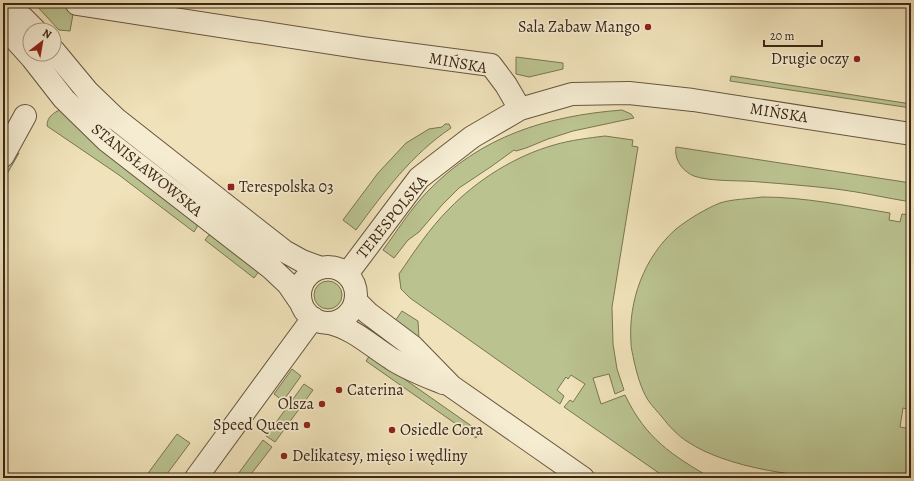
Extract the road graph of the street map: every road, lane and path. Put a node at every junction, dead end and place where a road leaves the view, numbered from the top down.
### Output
1 (3, 3) edge
2 (78, 4) dead end
3 (26, 22) edge
4 (3, 26) edge
5 (62, 61) edge
6 (520, 109) junction
7 (25, 116) dead end
8 (911, 134) edge
9 (3, 156) edge
10 (321, 268) junction
11 (347, 274) junction
12 (356, 301) junction
13 (315, 314) junction
14 (451, 386) junction
15 (196, 478) edge
16 (583, 478) edge

1 - 3 street
2 - 6 street, MIŃSKA
4 - 13 street, STANISŁAWOWSKA
5 - 10 street, STANISŁAWOWSKA
6 - 8 street, MIŃSKA
6 - 11 street, TERESPOLSKA
7 - 9 street
10 - 11 street
10 - 13 street
11 - 12 street
12 - 13 street
12 - 14 street
13 - 14 street
13 - 15 street
14 - 16 street

